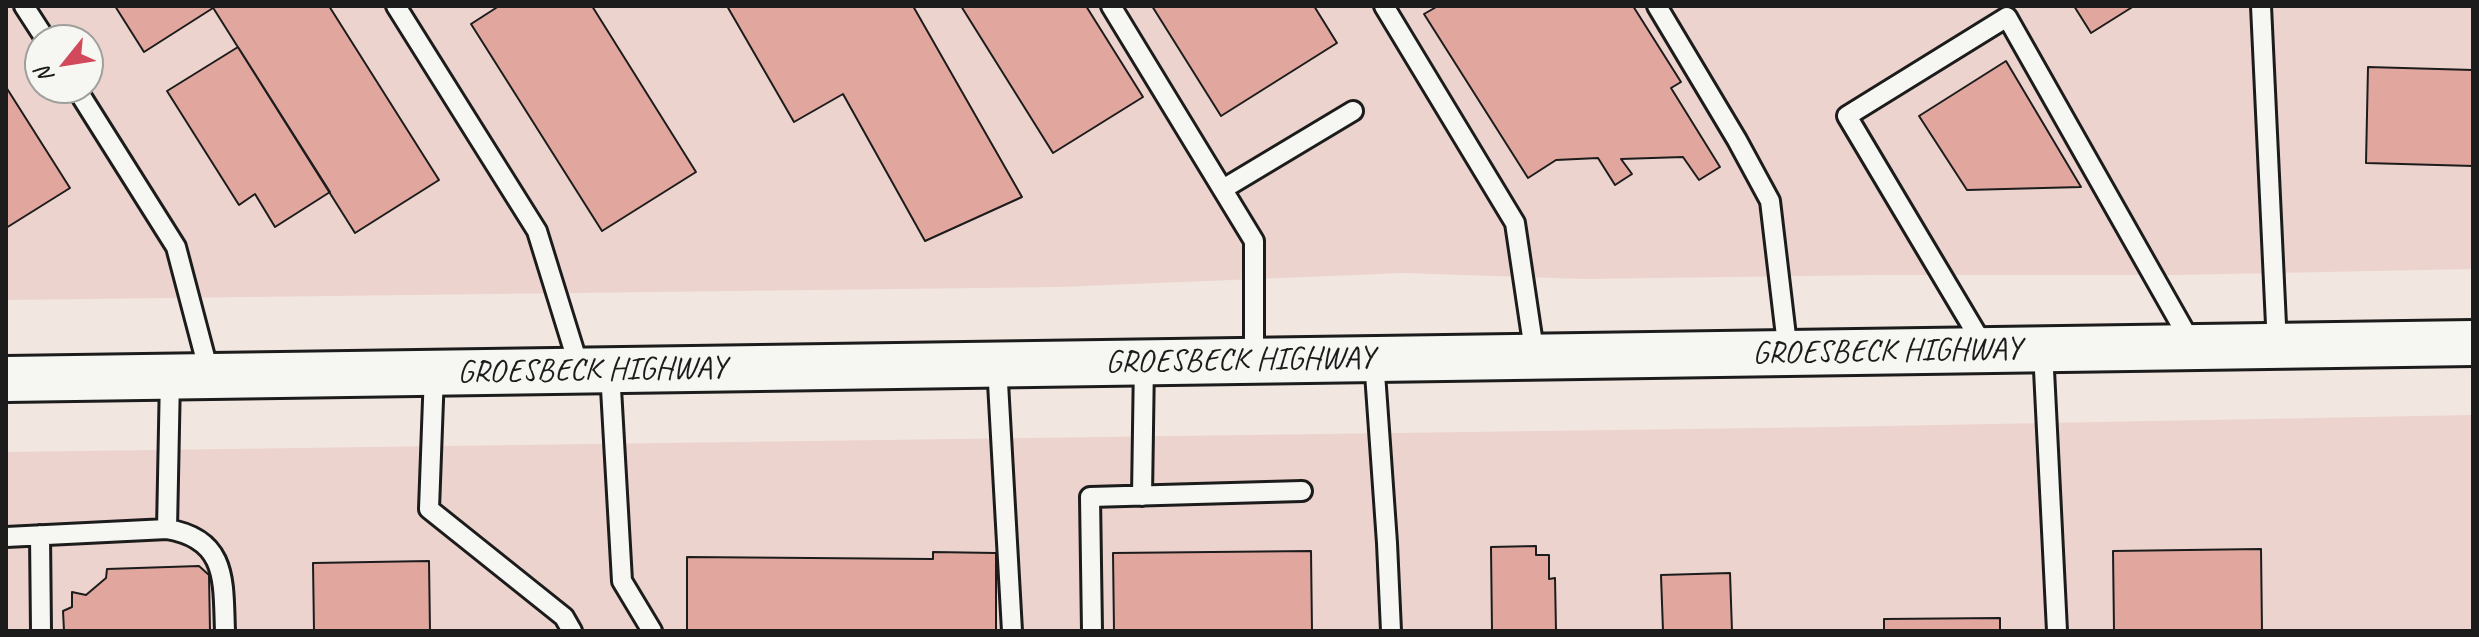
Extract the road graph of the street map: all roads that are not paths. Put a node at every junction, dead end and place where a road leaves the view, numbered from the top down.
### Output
1 (24, 6) edge
2 (396, 6) edge
3 (1111, 6) edge
4 (1384, 6) edge
5 (1657, 6) edge
6 (2261, 6) edge
7 (2008, 12) edge
8 (36, 24) edge
9 (86, 104) edge
10 (1353, 111) dead end
11 (1223, 189) junction
12 (2473, 343) edge
13 (2277, 346) junction
14 (2194, 347) junction
15 (1987, 350) junction
16 (2043, 350) junction
17 (1788, 353) junction
18 (1535, 357) junction
19 (1374, 359) junction
20 (1254, 361) junction
21 (1144, 362) junction
22 (997, 365) junction
23 (595, 370) junction
24 (434, 373) junction
25 (190, 376) junction
26 (6, 379) edge
27 (1302, 491) dead end
28 (1142, 496) junction
29 (167, 529) junction
30 (40, 535) junction
31 (6, 537) edge
32 (41, 631) edge
33 (225, 631) edge
34 (572, 631) edge
35 (652, 631) edge
36 (1012, 631) edge
37 (1092, 631) edge
38 (1391, 631) edge
39 (2057, 631) edge

1 - 8 lane
2 - 23 lane
3 - 11 lane
4 - 18 lane
5 - 17 lane
6 - 13 lane
7 - 14 lane
7 - 15 lane
9 - 25 lane
10 - 11 lane
11 - 20 lane
12 - 13 main road, GROESBECK HIGHWAY
13 - 14 main road, GROESBECK HIGHWAY
14 - 16 main road, GROESBECK HIGHWAY
15 - 16 main road, GROESBECK HIGHWAY
15 - 17 main road, GROESBECK HIGHWAY
16 - 39 lane
17 - 18 main road, GROESBECK HIGHWAY
18 - 19 main road, GROESBECK HIGHWAY
19 - 20 main road, GROESBECK HIGHWAY
19 - 38 lane
20 - 21 main road, GROESBECK HIGHWAY
21 - 22 main road, GROESBECK HIGHWAY
21 - 28 lane
22 - 23 main road, GROESBECK HIGHWAY
22 - 36 lane
23 - 24 main road, GROESBECK HIGHWAY
23 - 35 lane
24 - 25 main road, GROESBECK HIGHWAY
24 - 34 lane
25 - 26 main road, GROESBECK HIGHWAY
25 - 29 lane
27 - 28 lane
28 - 37 lane
29 - 30 lane
29 - 33 lane
30 - 31 lane
30 - 32 lane

